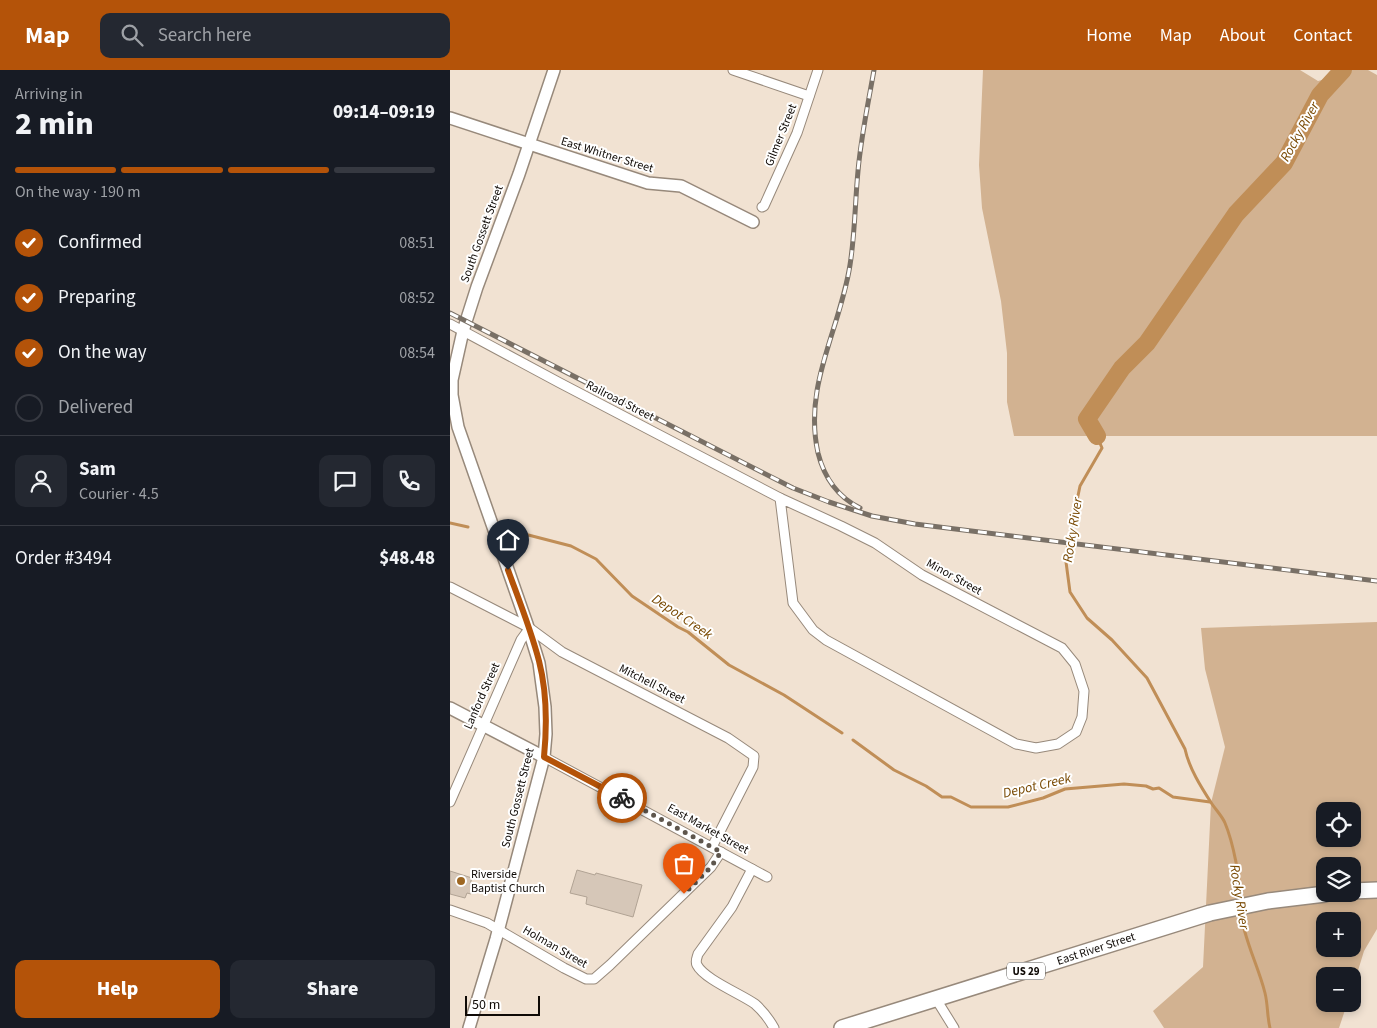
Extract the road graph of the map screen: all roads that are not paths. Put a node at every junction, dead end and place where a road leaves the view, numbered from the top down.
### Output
1 (554, 70) edge
2 (733, 70) edge
3 (818, 70) edge
4 (809, 96) junction
5 (450, 118) edge
6 (529, 145) junction
7 (762, 207) dead end
8 (753, 222) dead end
9 (450, 324) edge
10 (463, 331) junction
11 (780, 498) junction
12 (450, 587) edge
13 (529, 629) junction
14 (450, 708) edge
15 (482, 724) junction
16 (544, 757) junction
17 (450, 802) edge
18 (712, 847) junction
19 (721, 852) junction
20 (752, 869) junction
21 (767, 877) dead end
22 (1377, 890) edge
23 (1361, 891) edge
24 (1316, 895) edge
25 (450, 910) edge
26 (499, 930) junction
27 (936, 999) junction
28 (469, 1028) edge
29 (774, 1028) edge
30 (842, 1028) edge
31 (954, 1028) edge

1 - 6 main road, South Gossett Street
2 - 4 street
3 - 4 street, Gilmer Street
4 - 7 street, Gilmer Street
5 - 6 main road, East Whitner Street
6 - 8 main road, East Whitner Street
6 - 10 main road, South Gossett Street
9 - 10 street, Railroad Street
10 - 11 street, Railroad Street
10 - 13 main road, South Gossett Street
11 - 11 street, Minor Street
12 - 13 street, Mitchell Street
13 - 15 street, Lanford Street
13 - 16 main road, South Gossett Street
13 - 18 street, Mitchell Street
14 - 15 main road, East Market Street
15 - 16 main road, East Market Street
15 - 17 street, Lanford Street
16 - 18 street, East Market Street
16 - 26 main road, South Gossett Street
18 - 19 street, East Market Street
19 - 20 street, East Market Street
19 - 26 street, Holman Street
20 - 21 street, East Market Street
20 - 29 street
22 - 23 highway
24 - 27 highway, East River Street / US 29
25 - 26 street, Holman Street
26 - 28 main road, South Gossett Street
27 - 30 highway, East River Street / US 29
27 - 31 street

